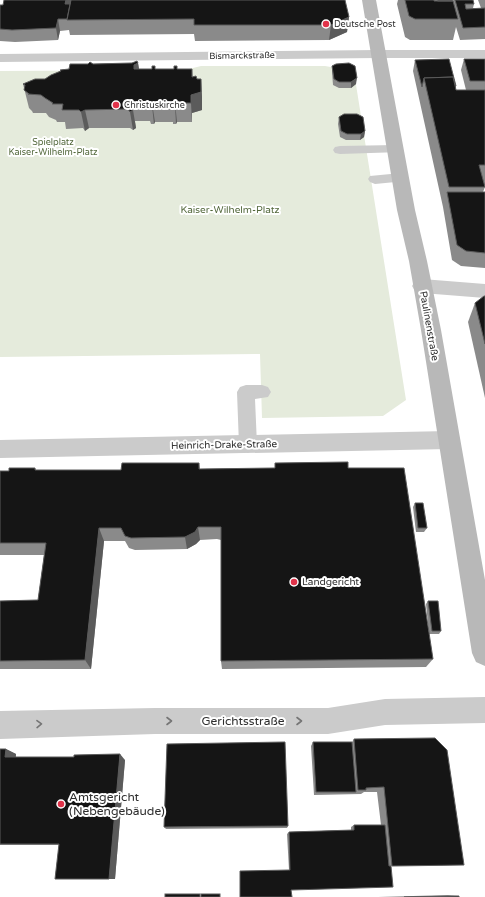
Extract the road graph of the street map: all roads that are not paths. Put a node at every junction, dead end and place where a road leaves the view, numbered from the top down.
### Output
1 (369, 0) edge
2 (378, 54) junction
3 (485, 54) edge
4 (0, 58) edge
5 (396, 149) junction
6 (340, 150) dead end
7 (400, 178) junction
8 (375, 179) dead end
9 (422, 286) junction
10 (485, 291) edge
11 (262, 392) dead end
12 (449, 440) junction
13 (248, 445) junction
14 (0, 449) edge
15 (485, 653) edge
16 (485, 710) edge
17 (0, 725) edge

1 - 2 main road, Paulinenstraße
2 - 3 street, Bismarckstraße
2 - 4 street, Bismarckstraße
2 - 5 main road, Paulinenstraße
5 - 6 lane
5 - 7 main road, Paulinenstraße
7 - 8 lane
7 - 9 main road, Paulinenstraße
9 - 10 street
9 - 12 main road, Paulinenstraße
11 - 13 lane
12 - 13 street, Heinrich-Drake-Straße
12 - 15 main road, Paulinenstraße
13 - 14 street, Heinrich-Drake-Straße
17 -> 16 street, Gerichtsstraße

